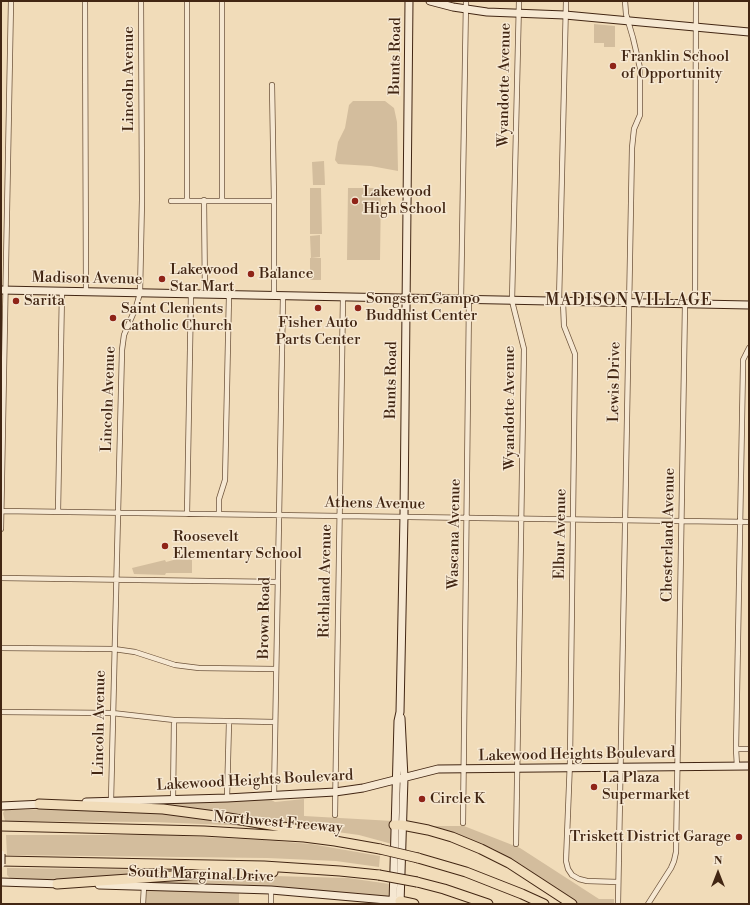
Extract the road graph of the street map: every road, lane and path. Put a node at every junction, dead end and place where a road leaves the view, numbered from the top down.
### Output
1 (11, 1) edge
2 (85, 1) edge
3 (141, 1) edge
4 (187, 1) edge
5 (222, 1) edge
6 (409, 1) edge
7 (430, 1) edge
8 (520, 1) edge
9 (566, 1) edge
10 (625, 1) edge
11 (696, 1) edge
12 (466, 5) edge
13 (519, 14) junction
14 (565, 15) junction
15 (627, 20) junction
16 (696, 27) junction
17 (749, 32) edge
18 (272, 85) dead end
19 (187, 200) junction
20 (204, 200) junction
21 (222, 200) junction
22 (171, 201) dead end
23 (274, 201) junction
24 (3, 290) edge
25 (62, 291) junction
26 (86, 292) junction
27 (140, 293) junction
28 (191, 294) junction
29 (205, 294) junction
30 (229, 295) junction
31 (274, 296) junction
32 (283, 296) junction
33 (343, 297) junction
34 (406, 298) junction
35 (461, 300) junction
36 (469, 300) junction
37 (512, 301) junction
38 (561, 302) junction
39 (629, 303) junction
40 (685, 304) junction
41 (695, 304) junction
42 (749, 305) edge
43 (749, 348) edge
44 (2, 380) edge
45 (2, 448) edge
46 (1, 511) edge
47 (58, 512) junction
48 (117, 513) junction
49 (187, 514) junction
50 (219, 514) junction
51 (279, 515) junction
52 (339, 516) junction
53 (404, 517) junction
54 (467, 518) junction
55 (522, 518) junction
56 (573, 519) junction
57 (625, 520) junction
58 (682, 521) junction
59 (740, 522) junction
60 (749, 522) edge
61 (1, 529) edge
62 (1, 578) edge
63 (116, 580) junction
64 (278, 582) junction
65 (1, 648) edge
66 (114, 648) junction
67 (276, 669) junction
68 (1, 712) edge
69 (112, 713) junction
70 (174, 720) junction
71 (229, 722) junction
72 (275, 722) junction
73 (736, 749) junction
74 (749, 749) edge
75 (737, 766) junction
76 (749, 766) edge
77 (621, 767) junction
78 (678, 767) junction
79 (570, 768) junction
80 (463, 769) junction
81 (517, 769) junction
82 (400, 779) junction
83 (335, 792) junction
84 (274, 796) junction
85 (227, 798) junction
86 (173, 800) junction
87 (111, 801) junction
88 (39, 804) junction
89 (1, 806) edge
90 (335, 815) dead end
91 (463, 823) dead end
92 (398, 825) junction
93 (1, 826) edge
94 (516, 844) dead end
95 (380, 849) junction
96 (1, 854) edge
97 (1, 863) edge
98 (300, 868) junction
99 (1, 882) edge
100 (618, 882) junction
101 (57, 884) junction
102 (144, 886) junction
103 (272, 890) junction
104 (397, 902) edge
105 (143, 904) edge
106 (272, 904) edge
107 (414, 904) edge
108 (488, 904) edge
109 (544, 904) edge
110 (572, 904) edge
111 (618, 904) edge
112 (648, 904) edge

1 - 24 street
2 - 26 street
3 - 27 street, Lincoln Avenue
4 - 19 street
5 - 21 street
6 - 34 main road, Bunts Road
7 - 12 main road
8 - 13 street, Wyandotte Avenue
9 - 14 street, Elbur Avenue
10 - 15 street, Lewis Drive
11 - 16 street
12 - 13 main road
12 - 35 street
13 - 14 main road
13 - 37 street, Wyandotte Avenue
14 - 15 main road
14 - 38 street, Elbur Avenue
15 - 16 main road
15 - 39 street, Lewis Drive
16 - 17 main road
16 - 41 street
18 - 23 street
19 - 20 street
19 - 22 street
20 - 21 street
20 - 29 street
21 - 23 street
23 - 31 street
24 - 25 main road, Madison Avenue
24 - 44 street
25 - 26 main road, Madison Avenue
25 - 47 street
26 - 27 main road, Madison Avenue
27 - 28 main road, Madison Avenue
27 - 48 street, Lincoln Avenue
28 - 29 main road, Madison Avenue
28 - 49 street
29 - 30 main road, Madison Avenue
30 - 31 main road, Madison Avenue
30 - 50 street
31 - 32 main road, Madison Avenue
32 - 33 main road, Madison Avenue
32 - 51 street, Brown Road
33 - 34 main road, Madison Avenue
33 - 52 street, Richland Avenue
34 - 35 main road, Madison Avenue
34 - 53 main road, Bunts Road
35 - 36 main road, Madison Avenue
36 - 37 main road, Madison Avenue
36 - 54 street, Wascana Avenue
37 - 38 main road, Madison Avenue
37 - 55 street, Wyandotte Avenue
38 - 39 main road, Madison Avenue
38 - 56 street, Elbur Avenue
39 - 40 main road, Madison Avenue
39 - 57 street, Lewis Drive
40 - 41 main road, Madison Avenue
40 - 58 street, Chesterland Avenue
41 - 42 main road, Madison Avenue
43 - 59 street
44 - 45 street
45 - 46 street
46 - 47 street, Athens Avenue
46 - 61 street
47 - 48 street, Athens Avenue
48 - 49 street, Athens Avenue
48 - 63 street, Lincoln Avenue
49 - 50 street, Athens Avenue
50 - 51 street, Athens Avenue
51 - 52 street, Athens Avenue
51 - 64 street, Brown Road
52 - 53 street, Athens Avenue
52 - 83 street, Richland Avenue
53 - 54 street, Athens Avenue
53 - 82 main road, Bunts Road
54 - 55 street, Athens Avenue
54 - 80 street, Wascana Avenue
55 - 56 street, Athens Avenue
55 - 81 street, Wyandotte Avenue
56 - 57 street, Athens Avenue
56 - 79 street, Elbur Avenue
57 - 58 street, Athens Avenue
57 - 77 street, Lewis Drive
58 - 59 street, Athens Avenue
58 - 78 street, Chesterland Avenue
59 - 60 street, Athens Avenue
59 - 73 street
62 - 63 street
63 - 64 street
63 - 66 street, Lincoln Avenue
64 - 67 street, Brown Road
65 - 66 street
66 - 67 street
66 - 69 street, Lincoln Avenue
67 - 72 street, Brown Road
68 - 69 street
69 - 70 street
69 - 87 street, Lincoln Avenue
70 - 71 street
70 - 86 street
71 - 72 street
71 - 85 street
72 - 84 street, Brown Road
73 - 74 street
73 - 75 street
75 - 76 main road, Lakewood Heights Boulevard
75 - 78 main road, Lakewood Heights Boulevard
77 - 78 main road, Lakewood Heights Boulevard
77 - 79 main road, Lakewood Heights Boulevard
77 - 100 street, Lewis Drive
78 - 112 street, Chesterland Avenue
79 - 81 main road, Lakewood Heights Boulevard
79 - 100 street, Elbur Avenue
80 - 81 main road, Lakewood Heights Boulevard
80 - 82 main road, Lakewood Heights Boulevard
80 - 91 street, Wascana Avenue
81 - 94 street, Wyandotte Avenue
82 - 83 main road, Lakewood Heights Boulevard
82 - 92 main road, Bunts Road
83 - 84 main road, Lakewood Heights Boulevard
83 - 90 street, Richland Avenue
84 - 85 main road, Lakewood Heights Boulevard
85 - 86 main road, Lakewood Heights Boulevard
86 - 87 main road, Lakewood Heights Boulevard
87 - 88 main road, Lakewood Heights Boulevard
88 - 89 main road, Lakewood Heights Boulevard
88 - 95 highway
92 - 104 main road, Bunts Road
92 - 110 highway
93 - 95 highway, Northwest Freeway
95 - 109 highway, Northwest Freeway, bridge
96 - 97 main road, bridge
97 - 98 highway
98 - 101 highway
98 - 108 highway, bridge
99 - 101 main road, South Marginal Drive
100 - 111 street, Lewis Drive
101 - 102 main road, South Marginal Drive
102 - 103 main road, South Marginal Drive
102 - 105 street
103 - 104 main road, South Marginal Drive
103 - 106 street
104 - 107 highway

